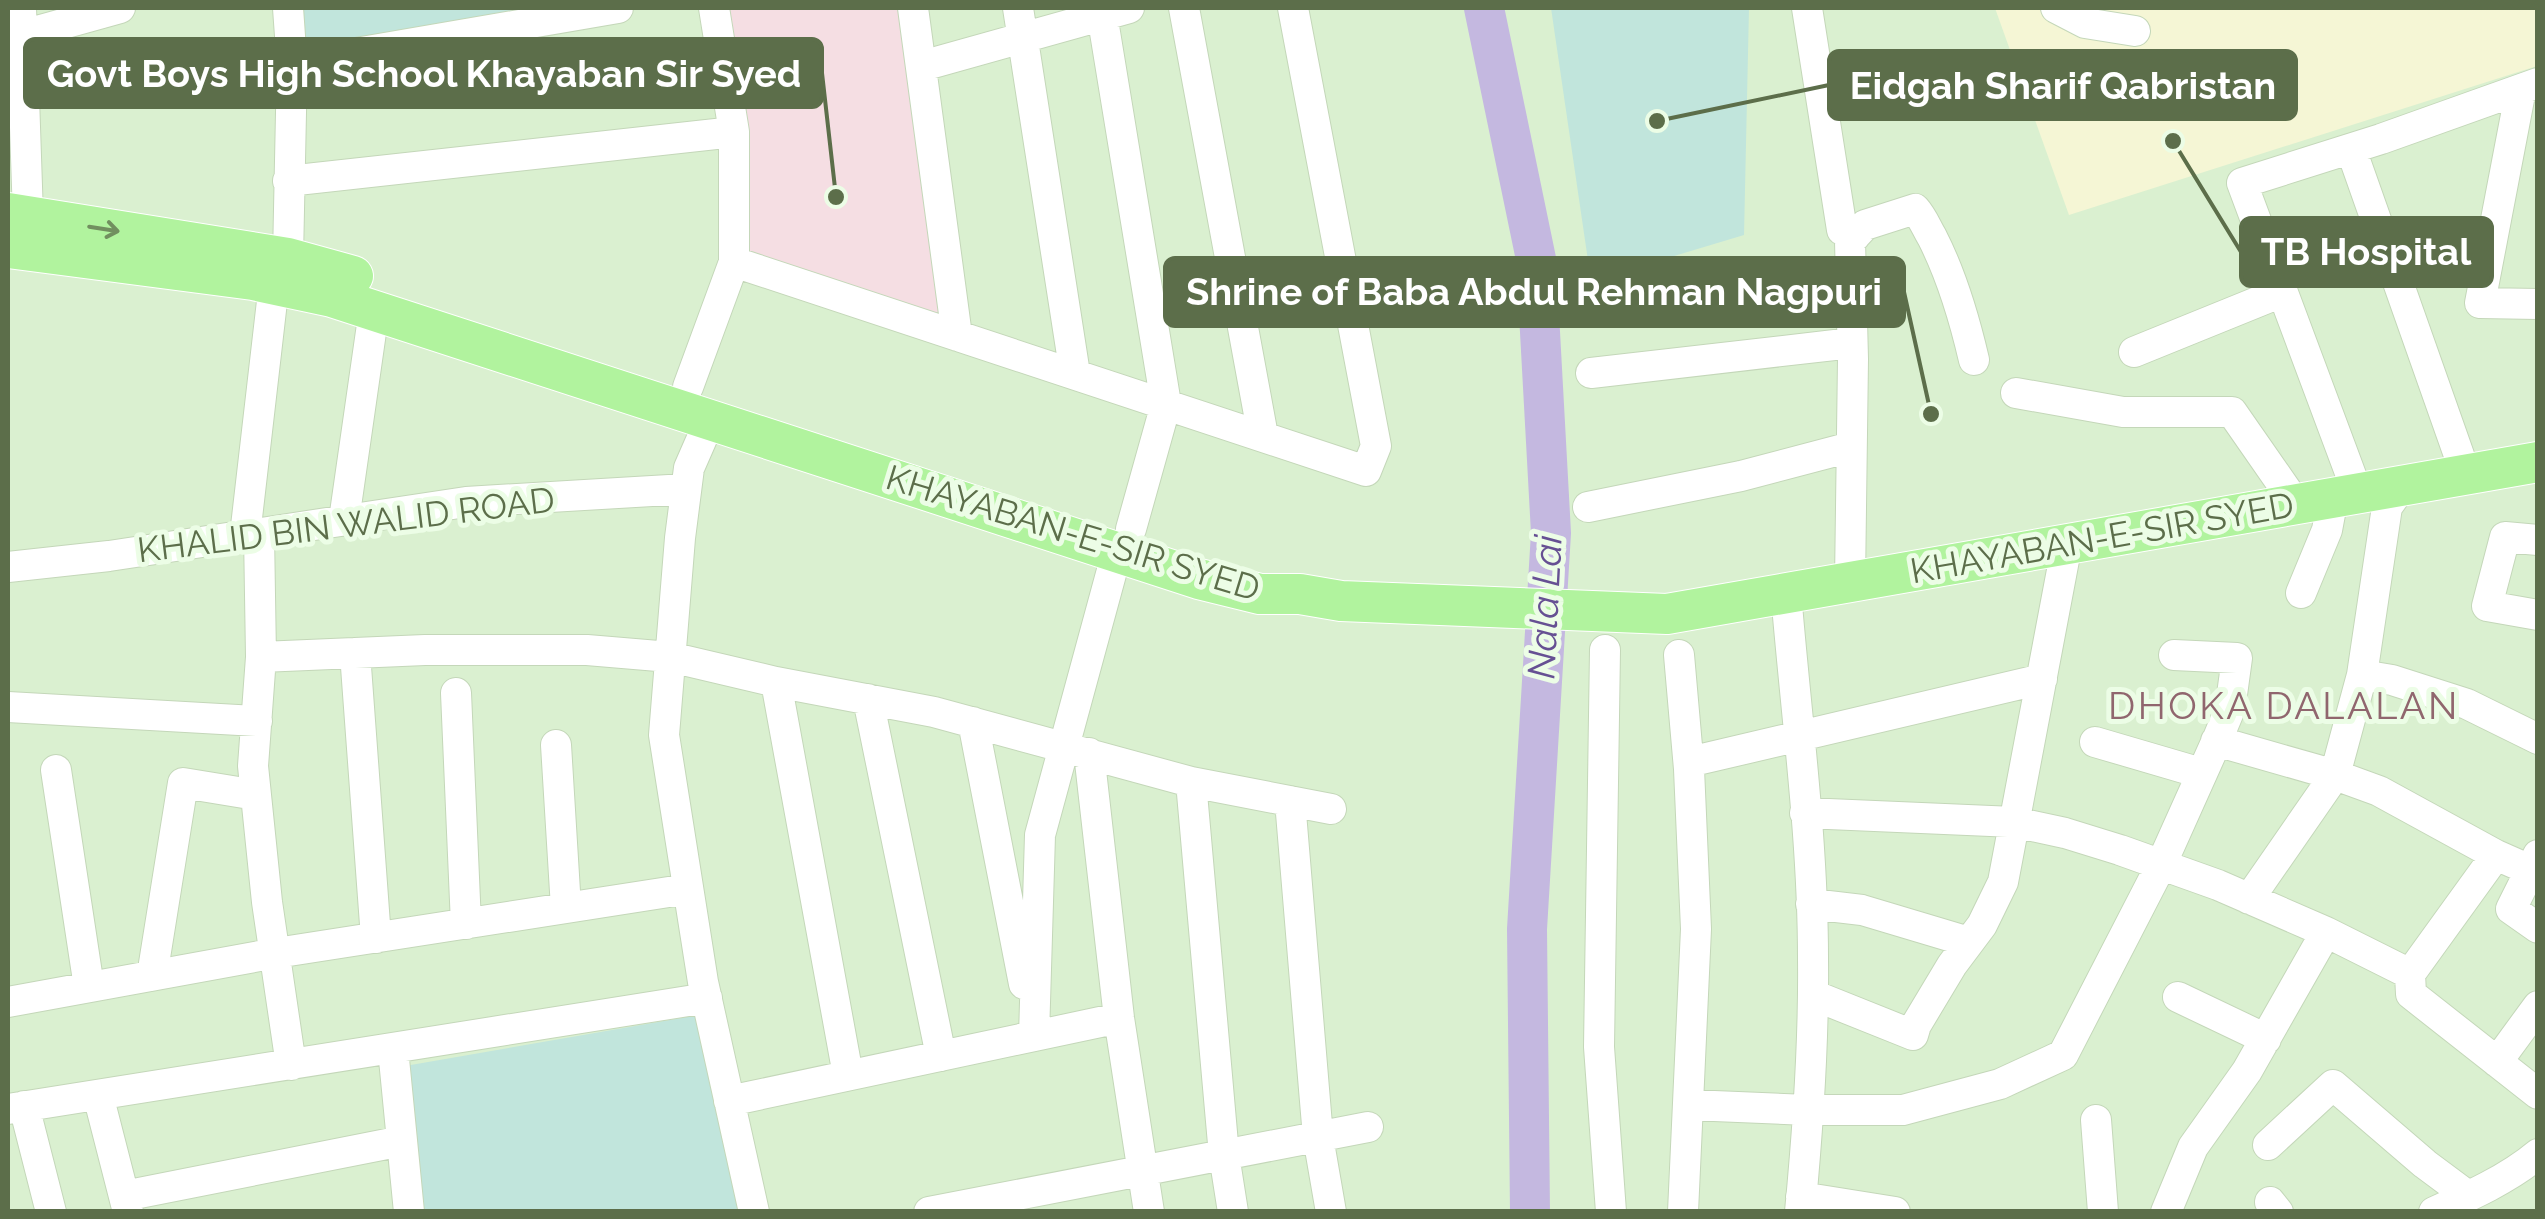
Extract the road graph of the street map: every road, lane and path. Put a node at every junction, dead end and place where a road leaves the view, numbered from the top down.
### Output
1 (120, 8) edge
2 (288, 8) edge
3 (618, 8) edge
4 (714, 8) edge
5 (913, 8) edge
6 (1184, 8) edge
7 (1293, 8) edge
8 (1807, 8) edge
9 (2056, 8) edge
10 (1111, 10) edge
11 (22, 21) edge
12 (1020, 23) edge
13 (2134, 31) dead end
14 (292, 64) junction
15 (922, 66) junction
16 (2529, 86) edge
17 (734, 132) junction
18 (2351, 149) junction
19 (288, 181) junction
20 (14, 226) edge
21 (1855, 236) junction
22 (734, 262) junction
23 (281, 271) junction
24 (2282, 292) junction
25 (2538, 304) edge
26 (374, 311) junction
27 (957, 336) junction
28 (1852, 342) junction
29 (2134, 352) dead end
30 (1974, 360) dead end
31 (1591, 373) dead end
32 (1075, 374) junction
33 (2016, 393) dead end
34 (699, 404) junction
35 (1166, 404) junction
36 (1264, 436) junction
37 (1852, 447) junction
38 (2538, 462) edge
39 (2466, 475) junction
40 (2402, 486) junction
41 (686, 489) junction
42 (2329, 499) junction
43 (1588, 508) dead end
44 (344, 520) junction
45 (252, 534) junction
46 (1124, 540) junction
47 (2538, 540) edge
48 (2068, 544) junction
49 (8, 566) edge
50 (1850, 582) junction
51 (1786, 593) junction
52 (2301, 593) dead end
53 (2538, 615) edge
54 (1605, 650) dead end
55 (355, 653) junction
56 (1679, 654) dead end
57 (261, 656) junction
58 (2174, 656) dead end
59 (670, 657) junction
60 (2362, 675) junction
61 (2042, 679) junction
62 (776, 682) junction
63 (456, 693) dead end
64 (868, 699) junction
65 (8, 707) edge
66 (256, 721) junction
67 (973, 722) junction
68 (1798, 736) junction
69 (2538, 739) edge
70 (2095, 742) dead end
71 (2216, 742) junction
72 (556, 745) dead end
73 (1077, 750) junction
74 (1689, 762) junction
75 (56, 770) dead end
76 (2201, 774) junction
77 (2335, 775) junction
78 (1192, 782) junction
79 (256, 795) junction
80 (1290, 801) junction
81 (1331, 808) dead end
82 (1805, 812) junction
83 (2014, 822) junction
84 (2496, 855) junction
85 (2534, 862) edge
86 (2161, 864) junction
87 (688, 889) junction
88 (2249, 899) junction
89 (1811, 904) junction
90 (566, 908) junction
91 (466, 924) junction
92 (2538, 928) edge
93 (2326, 932) junction
94 (376, 938) junction
95 (1969, 942) junction
96 (276, 953) junction
97 (2410, 974) junction
98 (152, 976) junction
99 (90, 987) junction
100 (1812, 995) junction
101 (2178, 997) dead end
102 (707, 998) junction
103 (8, 1002) edge
104 (2538, 1006) edge
105 (1119, 1018) junction
106 (1034, 1036) junction
107 (2266, 1039) junction
108 (393, 1049) junction
109 (941, 1056) junction
110 (2497, 1062) junction
111 (290, 1065) junction
112 (848, 1076) junction
113 (2538, 1094) edge
114 (98, 1095) junction
115 (729, 1101) junction
116 (1690, 1104) junction
117 (16, 1108) edge
118 (1808, 1110) junction
119 (2096, 1120) dead end
120 (1368, 1127) dead end
121 (1318, 1137) junction
122 (402, 1141) junction
123 (2268, 1146) dead end
124 (2538, 1154) edge
125 (1224, 1155) junction
126 (1144, 1170) junction
127 (2468, 1196) junction
128 (1051, 1200) edge
129 (126, 1204) edge
130 (1800, 1204) edge
131 (948, 1210) edge
132 (51, 1212) edge
133 (409, 1212) edge
134 (754, 1212) edge
135 (1149, 1212) edge
136 (1233, 1212) edge
137 (1331, 1212) edge
138 (1611, 1212) edge
139 (1683, 1212) edge
140 (1896, 1212) edge
141 (2104, 1212) edge
142 (2166, 1212) edge
143 (2434, 1212) edge

1 - 11 street
2 - 14 street
3 - 14 street
4 - 17 street
5 - 15 street
6 - 36 street
7 - 36 street
8 - 21 street
9 - 13 street
10 - 12 street
10 - 35 street
11 - 20 street
12 - 15 street
12 - 32 street
14 - 19 street
15 - 27 street
16 - 18 street
16 - 25 street
17 - 19 street
17 - 22 street
18 - 24 street
18 - 39 street
19 - 23 street
20 - 23 main road, KHAYABAN-E-SIR SYED
21 - 28 street
21 - 30 street
22 - 27 street
22 - 34 street
23 - 26 main road, KHAYABAN-E-SIR SYED
23 - 34 main road, KHAYABAN-E-SIR SYED
23 - 45 street
24 - 29 street
24 - 42 street
26 - 34 main road, KHAYABAN-E-SIR SYED
26 - 44 street
27 - 32 street
28 - 31 street
28 - 37 street
32 - 35 street
33 - 42 street
34 - 41 street
34 - 46 main road, KHAYABAN-E-SIR SYED
35 - 36 street
35 - 46 street
37 - 43 street
37 - 50 street
38 - 39 main road, KHAYABAN-E-SIR SYED
39 - 40 main road, KHAYABAN-E-SIR SYED
40 - 42 main road, KHAYABAN-E-SIR SYED
40 - 60 street
41 - 44 street, KHALID BIN WALID ROAD
41 - 59 street
42 - 48 main road, KHAYABAN-E-SIR SYED
42 - 52 street
44 - 45 street, KHALID BIN WALID ROAD
45 - 49 street, KHALID BIN WALID ROAD
45 - 57 street
46 - 51 main road, KHAYABAN-E-SIR SYED
46 - 73 street
47 - 53 street
48 - 50 main road, KHAYABAN-E-SIR SYED
48 - 61 street
50 - 51 main road, KHAYABAN-E-SIR SYED
51 - 68 street
54 - 138 street
55 - 57 street
55 - 59 street
55 - 94 street
56 - 74 street
57 - 66 street
58 - 71 street
59 - 62 street
59 - 87 street
60 - 69 street
60 - 77 street
61 - 68 street
61 - 83 street
62 - 64 street
62 - 112 street
63 - 91 street
64 - 67 street
64 - 109 street
65 - 66 street
66 - 79 street
67 - 73 street
67 - 106 street
68 - 74 street
68 - 82 street
70 - 76 street
71 - 76 street
71 - 77 street
72 - 90 street
73 - 78 street
73 - 105 street
73 - 106 street
74 - 116 street
75 - 99 street
76 - 86 street
77 - 84 street
77 - 88 street
78 - 80 street
78 - 125 street
79 - 96 street
79 - 98 street
80 - 81 street
80 - 121 street
82 - 83 street
82 - 89 street
83 - 86 street
83 - 95 street
84 - 85 street
84 - 97 street
85 - 92 street
86 - 88 street
86 - 118 street
87 - 90 street
87 - 102 street
88 - 93 street
89 - 95 street
89 - 100 street
90 - 91 street
91 - 94 street
93 - 97 street
93 - 107 street
94 - 96 street
95 - 100 street
96 - 98 street
96 - 111 street
97 - 110 street
98 - 99 street
99 - 103 street
100 - 118 street
101 - 107 street
102 - 108 street
102 - 115 street
104 - 110 street
105 - 106 street
105 - 126 street
106 - 109 street
107 - 142 street
108 - 111 street
108 - 122 street
109 - 112 street
110 - 113 street
111 - 114 street
112 - 115 street
114 - 117 street
114 - 129 street
115 - 134 street
116 - 118 street
116 - 139 street
117 - 132 street
118 - 130 street
119 - 141 street
120 - 121 street
121 - 125 street
121 - 137 street
122 - 129 street
122 - 133 street
123 - 127 street
124 - 127 street
125 - 126 street
125 - 136 street
126 - 128 street
126 - 135 street
127 - 143 street
128 - 131 street
130 - 140 street

